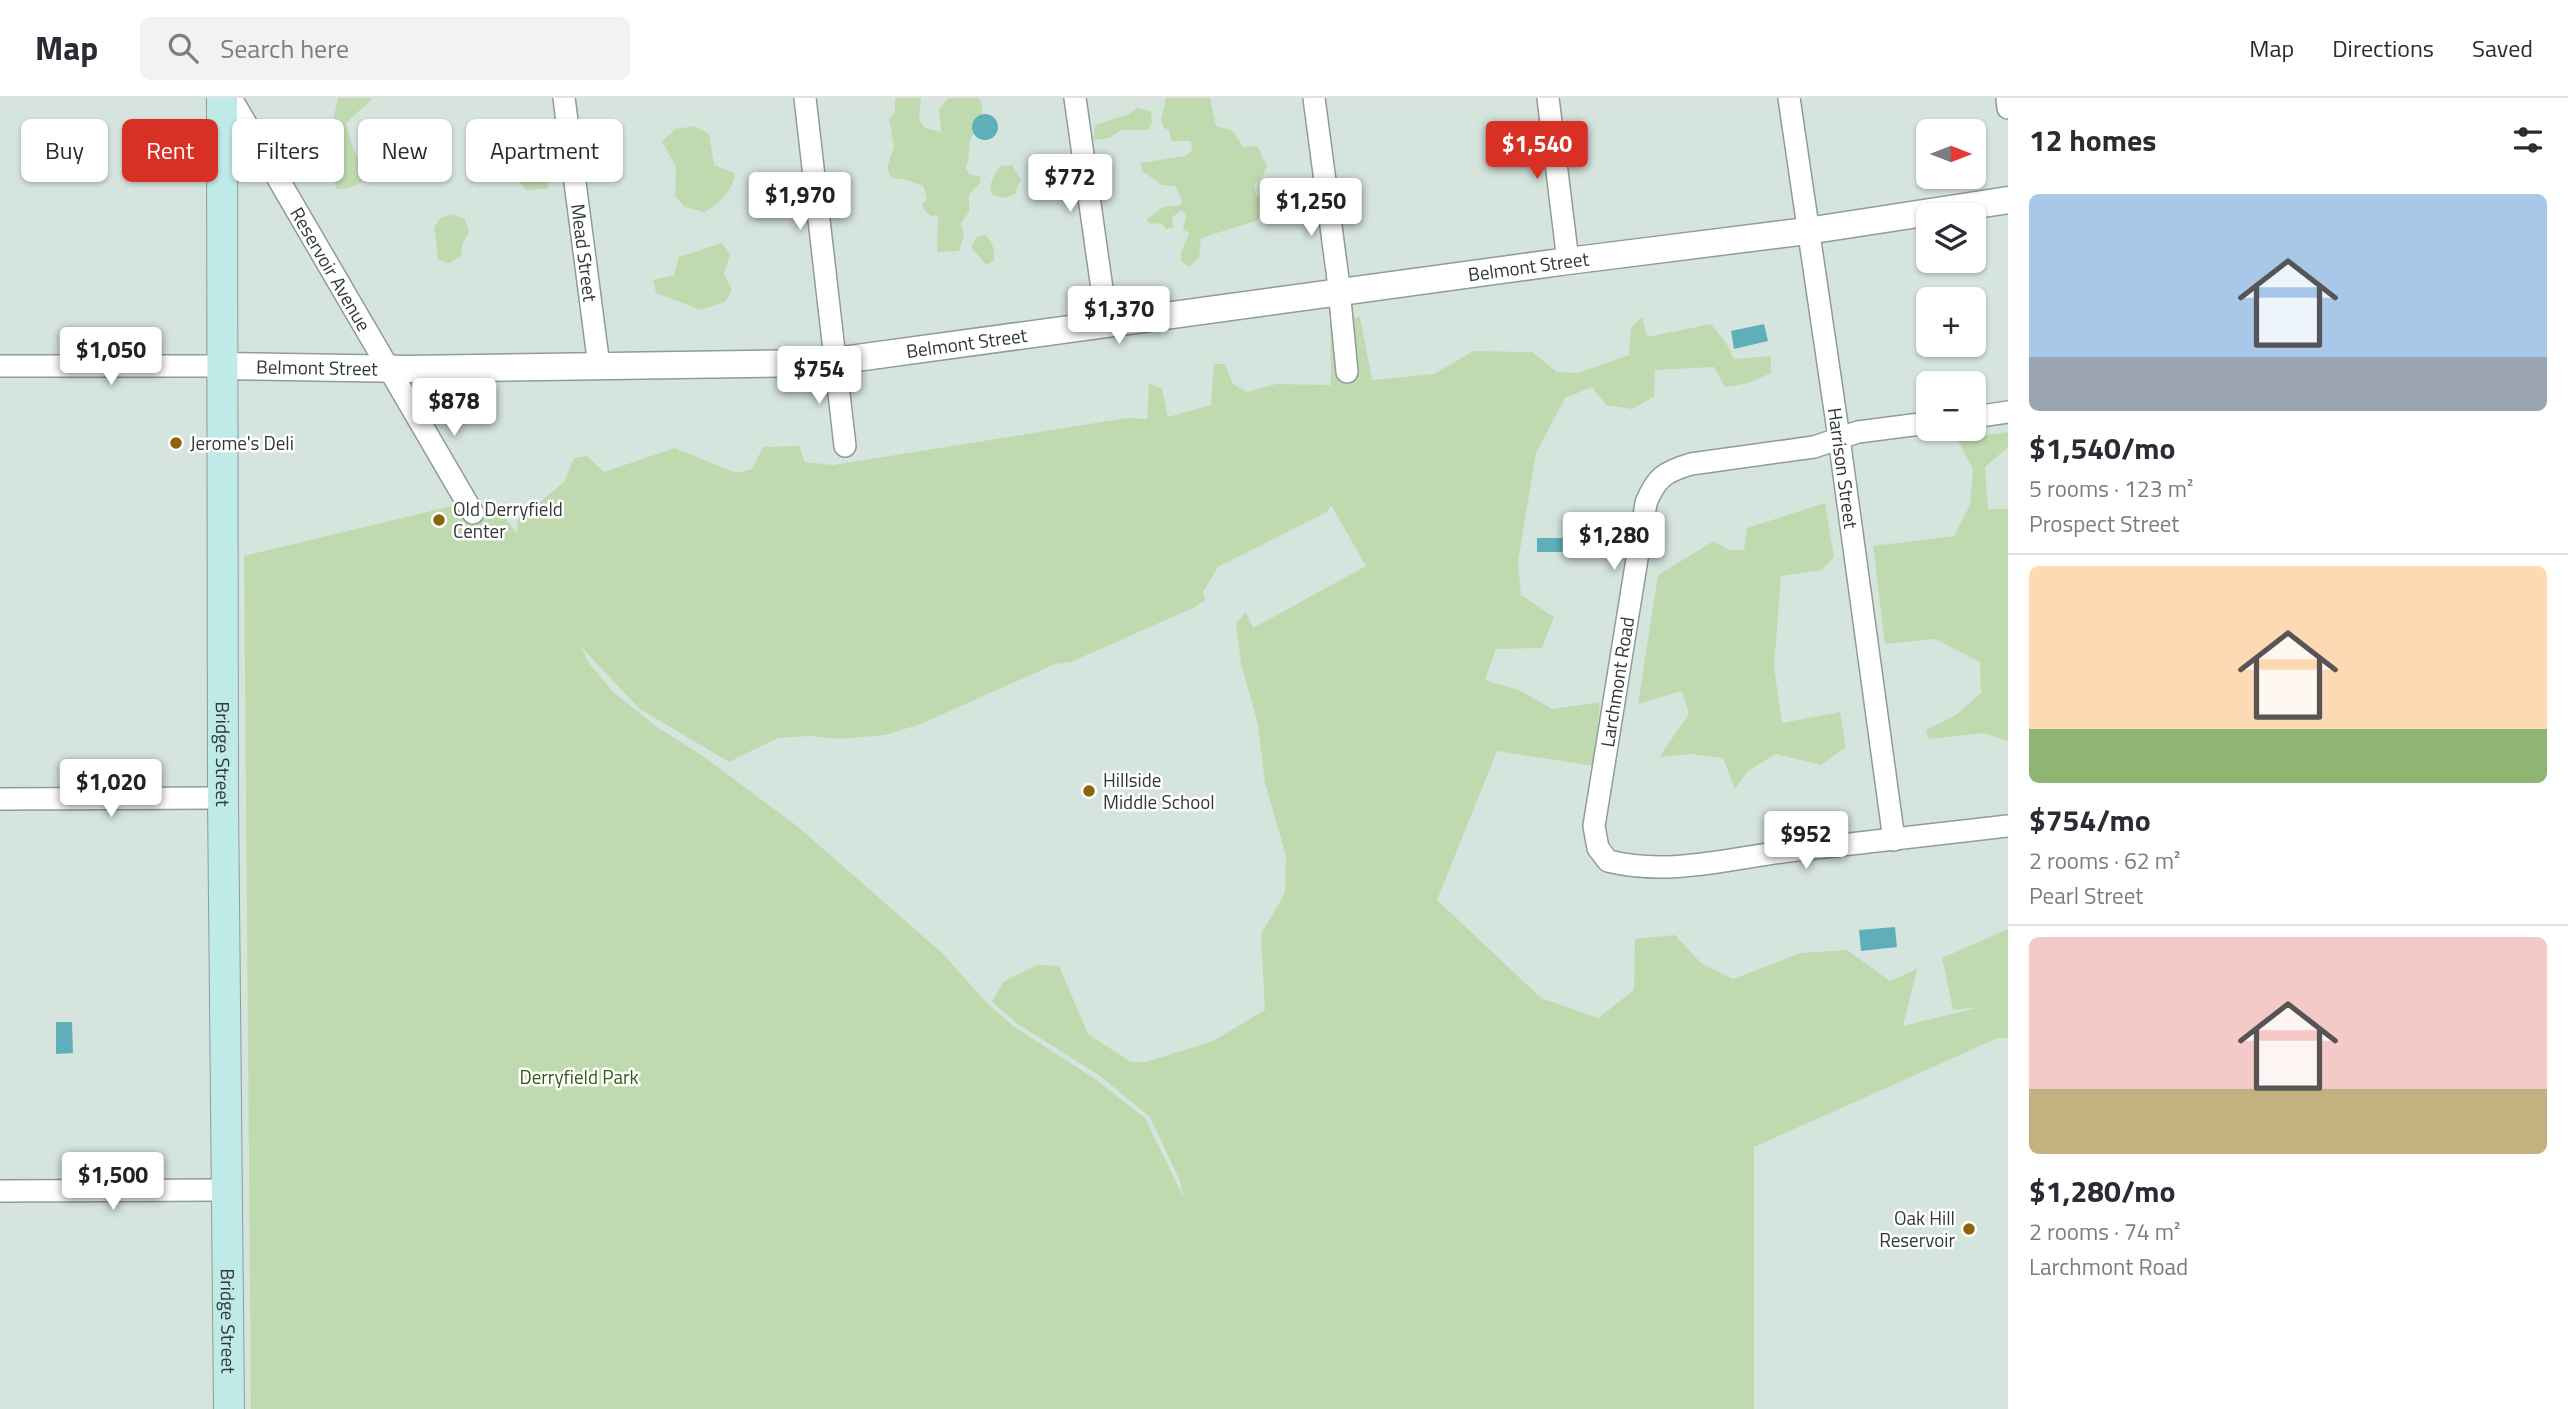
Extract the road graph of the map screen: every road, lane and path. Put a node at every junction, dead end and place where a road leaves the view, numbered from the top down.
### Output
1 (222, 98) edge
2 (231, 98) edge
3 (564, 98) edge
4 (805, 98) edge
5 (1075, 98) edge
6 (1314, 98) edge
7 (1548, 98) edge
8 (1789, 98) edge
9 (2007, 98) edge
10 (2008, 108) edge
11 (2008, 200) edge
12 (1807, 231) junction
13 (1568, 261) junction
14 (1339, 293) junction
15 (1107, 324) junction
16 (836, 362) junction
17 (0, 366) edge
18 (221, 366) junction
19 (599, 366) junction
20 (1348, 372) dead end
21 (393, 375) junction
22 (2008, 412) edge
23 (1986, 415) edge
24 (1916, 425) edge
25 (1839, 438) junction
26 (845, 446) dead end
27 (472, 513) dead end
28 (222, 798) junction
29 (0, 799) edge
30 (2008, 826) edge
31 (1894, 840) junction
32 (225, 1190) junction
33 (0, 1191) edge
34 (229, 1409) edge

1 - 18 main road, Bridge Street
2 - 21 street, Reservoir Avenue
3 - 19 street, Mead Street
4 - 16 street
5 - 15 street
6 - 14 street
7 - 13 street
8 - 12 street, Harrison Street
9 - 10 street
11 - 12 street, Belmont Street
12 - 13 street, Belmont Street
12 - 25 street, Harrison Street
13 - 14 street, Belmont Street
14 - 15 street, Belmont Street
14 - 20 street
15 - 16 street, Belmont Street
16 - 19 street, Belmont Street
16 - 26 street
17 - 18 street, Belmont Street
18 - 21 street, Belmont Street
18 - 28 main road, Bridge Street
19 - 21 street, Belmont Street
21 - 27 street, Reservoir Avenue
22 - 23 street
24 - 25 street
25 - 31 street, Harrison Street
25 - 31 street, Larchmont Road
28 - 29 street
28 - 32 main road, Bridge Street
30 - 31 street
32 - 33 street
32 - 34 main road, Bridge Street

